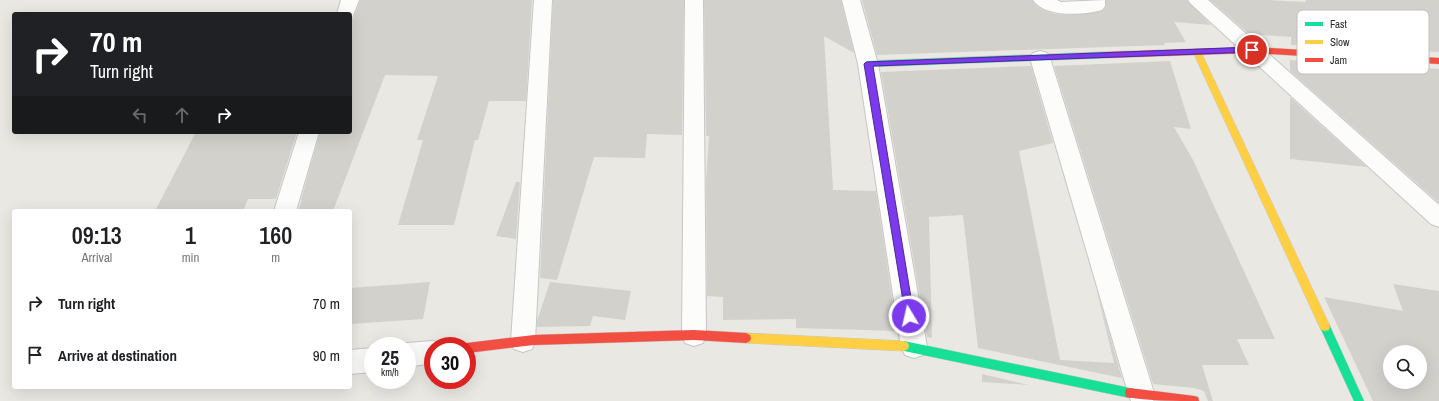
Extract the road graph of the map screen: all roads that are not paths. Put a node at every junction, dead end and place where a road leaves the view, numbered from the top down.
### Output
1 (350, 0) edge
2 (543, 0) edge
3 (694, 0) edge
4 (851, 0) edge
5 (1042, 0) edge
6 (1096, 0) edge
7 (1197, 0) edge
8 (347, 12) edge
9 (1252, 50) junction
10 (1197, 52) junction
11 (1297, 53) edge
12 (1040, 58) junction
13 (1429, 60) edge
14 (1439, 61) edge
15 (868, 64) junction
16 (308, 134) edge
17 (286, 209) edge
18 (1439, 218) edge
19 (694, 335) junction
20 (522, 341) junction
21 (476, 347) edge
22 (914, 347) junction
23 (364, 361) edge
24 (352, 362) edge
25 (1142, 396) junction
26 (1194, 401) edge
27 (1359, 401) edge

1 - 8 street
2 - 20 street
3 - 19 street
4 - 15 street
5 - 6 street
7 - 9 street
9 - 10 street
9 - 11 street
9 - 18 street
10 - 12 street
10 - 27 street
12 - 15 street
12 - 25 street
13 - 14 street
15 - 22 street
16 - 17 street
19 - 20 street
19 - 22 street
20 - 21 street
22 - 25 street
23 - 24 street
25 - 26 street

